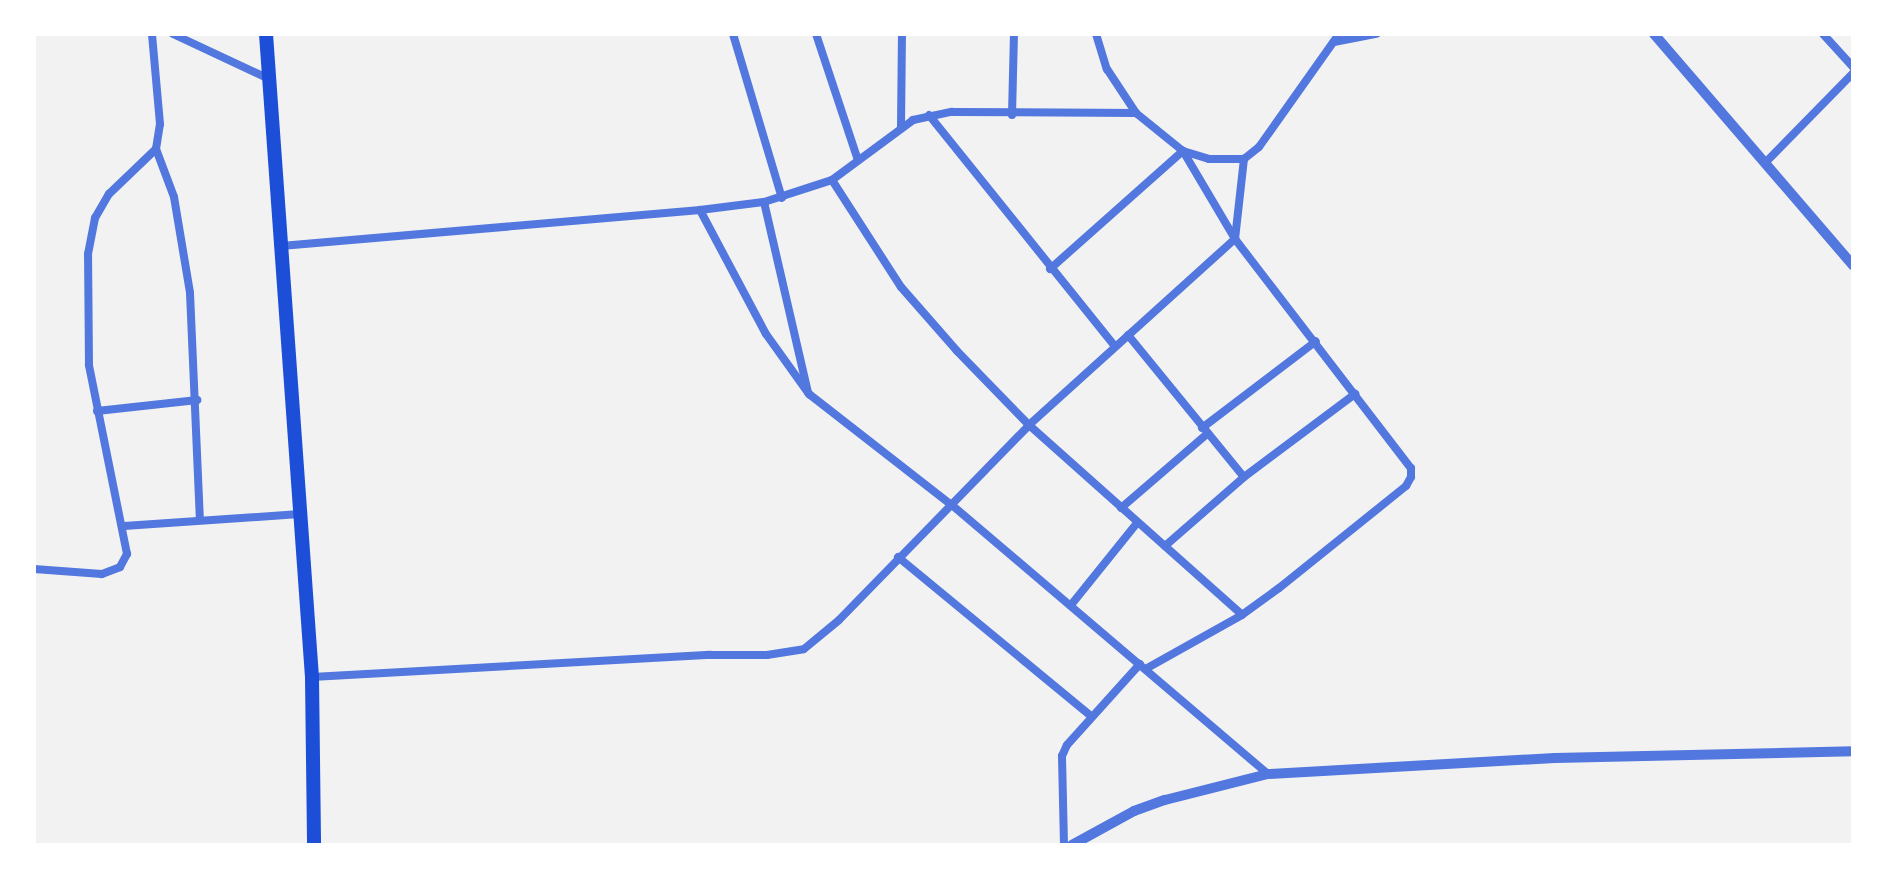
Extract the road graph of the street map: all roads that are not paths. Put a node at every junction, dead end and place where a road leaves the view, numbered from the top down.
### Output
1 (152, 34) edge
2 (173, 34) edge
3 (266, 34) edge
4 (733, 34) edge
5 (816, 34) edge
6 (902, 34) edge
7 (1014, 34) edge
8 (1096, 34) edge
9 (1376, 34) edge
10 (1823, 34) edge
11 (1655, 35) edge
12 (1336, 38) edge
13 (1853, 67) edge
14 (1853, 73) edge
15 (269, 79) junction
16 (1136, 113) junction
17 (929, 115) junction
18 (1012, 115) junction
19 (901, 127) junction
20 (156, 149) junction
21 (1183, 151) junction
22 (1244, 159) junction
23 (858, 160) junction
24 (1765, 163) junction
25 (832, 180) junction
26 (782, 198) junction
27 (764, 202) junction
28 (700, 210) junction
29 (1235, 239) junction
30 (281, 246) junction
31 (1853, 265) edge
32 (1050, 269) junction
33 (1128, 335) junction
34 (1316, 341) junction
35 (1115, 346) junction
36 (809, 394) junction
37 (1355, 394) junction
38 (197, 400) junction
39 (97, 411) junction
40 (1029, 425) junction
41 (1204, 431) junction
42 (1244, 477) junction
43 (953, 506) junction
44 (1121, 508) junction
45 (300, 514) junction
46 (200, 519) junction
47 (1137, 523) junction
48 (124, 526) junction
49 (1165, 546) junction
50 (898, 557) junction
51 (34, 569) edge
52 (1071, 605) junction
53 (1242, 615) junction
54 (1143, 666) junction
55 (312, 677) junction
56 (1092, 717) junction
57 (1853, 751) edge
58 (1268, 774) junction
59 (314, 845) edge
60 (1064, 845) edge
61 (1072, 845) edge

1 - 20 street
2 - 15 street
3 - 15 main road
4 - 26 street
5 - 23 street
6 - 19 street
7 - 18 street
8 - 16 street
9 - 12 street
10 - 13 street
11 - 24 street
12 - 22 street
14 - 24 street
15 - 30 main road
16 - 18 street
16 - 21 street
17 - 18 street
17 - 19 street
17 - 32 street
19 - 23 street
20 - 38 street
20 - 39 street
21 - 22 street
21 - 29 street
21 - 32 street
22 - 29 street
23 - 25 street
24 - 31 street
25 - 26 street
25 - 40 street
26 - 27 street
27 - 28 street
27 - 36 street
28 - 30 street
28 - 36 street
29 - 33 street
29 - 34 street
30 - 45 main road
32 - 35 street
33 - 35 street
33 - 41 street
34 - 37 street
34 - 41 street
35 - 40 street
36 - 43 street
37 - 42 street
37 - 53 street
38 - 39 street
38 - 46 street
39 - 48 street
40 - 43 street
40 - 44 street
41 - 42 street
41 - 44 street
42 - 49 street
43 - 50 street
43 - 52 street
44 - 47 street
45 - 46 street
45 - 55 main road
46 - 48 street
47 - 49 street
47 - 52 street
48 - 51 street
49 - 53 street
50 - 55 street
50 - 56 street
52 - 54 street
53 - 54 street
54 - 56 street
54 - 58 street
55 - 59 main road
56 - 60 street
57 - 58 street
58 - 61 street

